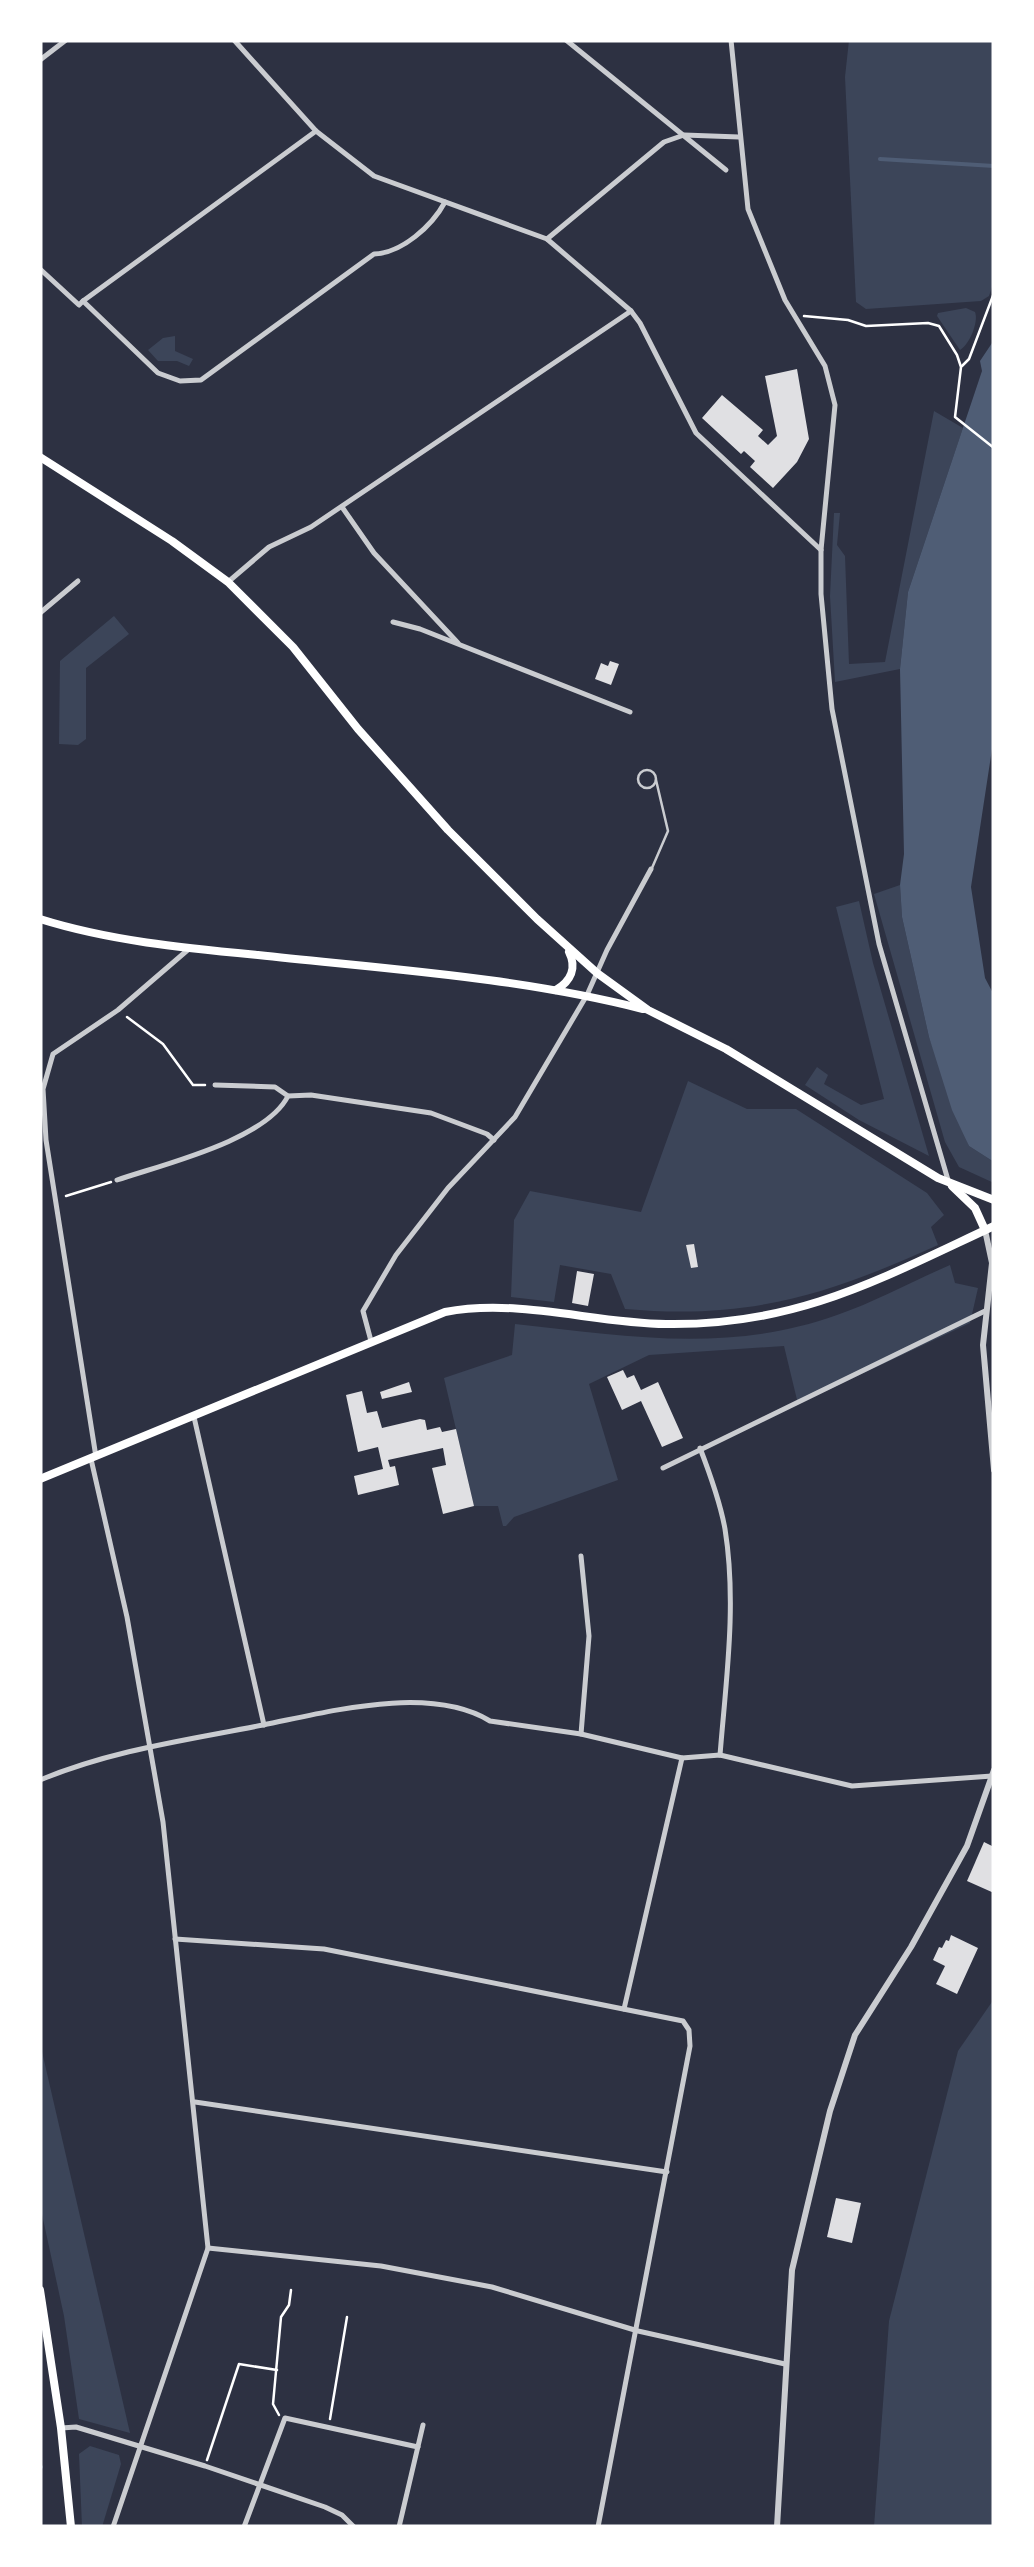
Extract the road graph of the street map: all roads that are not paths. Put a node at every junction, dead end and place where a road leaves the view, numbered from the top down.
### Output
1 (66, 40) edge
2 (234, 40) edge
3 (566, 40) edge
4 (732, 40) edge
5 (40, 60) edge
6 (316, 130) junction
7 (684, 135) junction
8 (739, 137) junction
9 (726, 170) dead end
10 (445, 202) junction
11 (547, 239) junction
12 (40, 269) edge
13 (83, 301) junction
14 (630, 311) junction
15 (40, 456) edge
16 (342, 507) junction
17 (821, 550) junction
18 (78, 581) dead end
19 (228, 582) junction
20 (40, 613) edge
21 (394, 622) dead end
22 (460, 645) junction
23 (630, 712) dead end
24 (656, 780) junction
25 (648, 788) junction
26 (659, 794) junction
27 (652, 869) joint
28 (40, 920) edge
29 (190, 948) junction
30 (566, 948) junction
31 (596, 973) junction
32 (556, 990) junction
33 (588, 995) junction
34 (648, 1010) junction
35 (216, 1085) road end
36 (288, 1096) junction
37 (494, 1140) junction
38 (43, 1141) edge
39 (117, 1180) road end
40 (949, 1182) junction
41 (994, 1200) edge
42 (990, 1228) edge
43 (985, 1311) junction
44 (371, 1341) junction
45 (194, 1417) junction
46 (700, 1448) junction
47 (93, 1458) junction
48 (663, 1468) dead end
49 (994, 1470) edge
50 (40, 1480) edge
51 (581, 1556) dead end
52 (264, 1724) junction
53 (581, 1734) junction
54 (150, 1745) junction
55 (720, 1755) junction
56 (682, 1758) junction
57 (993, 1773) edge
58 (40, 1780) edge
59 (175, 1939) junction
60 (624, 2009) junction
61 (194, 2102) junction
62 (667, 2172) junction
63 (208, 2248) junction
64 (40, 2290) edge
65 (638, 2331) junction
66 (786, 2364) junction
67 (424, 2425) dead end
68 (61, 2428) junction
69 (140, 2446) junction
70 (418, 2446) junction
71 (261, 2485) junction
72 (71, 2527) edge
73 (113, 2527) edge
74 (244, 2527) edge
75 (354, 2527) edge
76 (399, 2527) edge
77 (598, 2527) edge
78 (778, 2527) edge

1 - 5 street
2 - 6 street
3 - 7 street
4 - 8 street
6 - 10 street
6 - 13 street
7 - 8 street
7 - 9 street
7 - 11 street
8 - 17 street
10 - 11 street
10 - 13 street
11 - 14 street
12 - 13 street
14 - 16 street
14 - 17 street
15 - 19 main road
16 - 19 street
16 - 22 street
17 - 40 street
18 - 20 street
19 - 30 main road
21 - 22 street
22 - 23 street
24 - 25 lane
24 - 25 lane
24 - 26 lane
25 - 26 lane
26 - 27 lane
27 - 31 street
28 - 29 main road
29 - 32 main road
29 - 38 street
30 - 31 main road
30 - 32 main road
31 - 33 street
31 - 34 main road
32 - 33 main road
33 - 34 main road
33 - 37 street
34 - 40 main road
35 - 36 street
36 - 37 street
36 - 39 street
37 - 44 street
38 - 47 street
40 - 41 main road
40 - 42 main road
42 - 43 street
42 - 44 main road
43 - 46 street
43 - 49 street
44 - 45 main road
45 - 47 main road
45 - 52 street
46 - 48 street
46 - 55 street
47 - 50 main road
47 - 54 street
51 - 53 street
52 - 53 street
52 - 54 street
53 - 56 street
54 - 58 street
54 - 59 street
55 - 56 street
55 - 57 street
56 - 60 street
57 - 66 street
59 - 60 street
59 - 61 street
60 - 62 street
61 - 62 street
61 - 63 street
62 - 65 street
63 - 65 street
63 - 69 street
64 - 68 main road
65 - 66 street
65 - 77 street
66 - 78 street
67 - 70 street
68 - 69 street
68 - 72 main road
69 - 71 street
69 - 73 street
70 - 71 street
70 - 76 street
71 - 74 street
71 - 75 street

